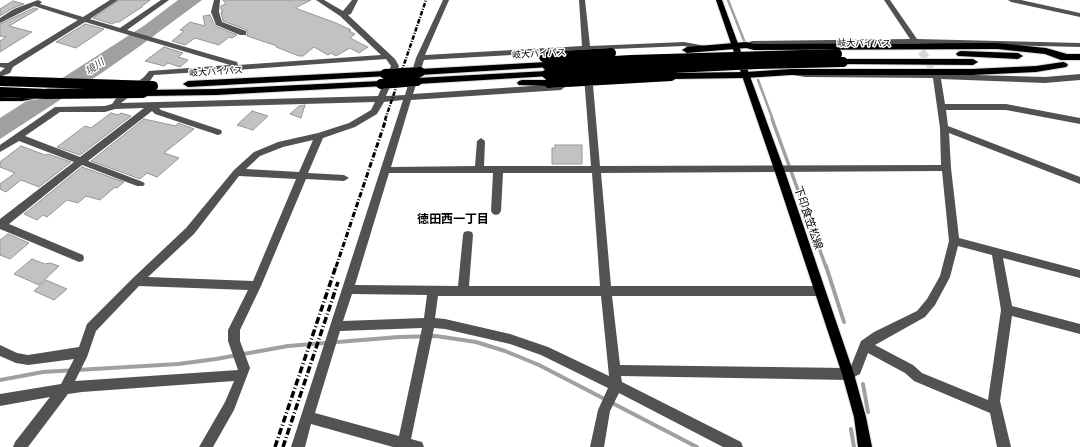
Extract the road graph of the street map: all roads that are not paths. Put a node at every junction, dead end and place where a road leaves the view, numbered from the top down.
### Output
1 (41, 0) edge
2 (115, 0) edge
3 (166, 0) edge
4 (217, 0) edge
5 (319, 0) edge
6 (355, 0) edge
7 (446, 0) edge
8 (582, 0) edge
9 (719, 0) edge
10 (887, 0) edge
11 (1011, 0) edge
12 (33, 4) junction
13 (343, 14) junction
14 (1080, 15) edge
15 (84, 20) junction
16 (0, 21) edge
17 (123, 31) junction
18 (242, 33) dead end
19 (915, 41) junction
20 (734, 45) junction
21 (746, 45) junction
22 (1080, 45) edge
23 (586, 48) junction
24 (703, 48) junction
25 (387, 57) junction
26 (1080, 57) edge
27 (420, 58) junction
28 (1065, 61) junction
29 (0, 65) edge
30 (1080, 65) edge
31 (9, 66) junction
32 (232, 68) junction
33 (546, 70) junction
34 (791, 72) junction
35 (0, 75) edge
36 (745, 75) junction
37 (936, 75) junction
38 (699, 76) junction
39 (1080, 77) edge
40 (0, 82) edge
41 (60, 84) junction
42 (589, 85) junction
43 (0, 92) edge
44 (46, 94) junction
45 (407, 97) junction
46 (0, 98) edge
47 (381, 99) junction
48 (115, 106) junction
49 (152, 106) junction
50 (941, 108) junction
51 (1080, 121) edge
52 (944, 128) junction
53 (218, 132) dead end
54 (320, 136) junction
55 (18, 137) junction
56 (481, 141) dead end
57 (0, 149) edge
58 (82, 161) junction
59 (946, 168) junction
60 (787, 169) junction
61 (384, 170) junction
62 (480, 170) junction
63 (498, 170) junction
64 (596, 170) junction
65 (238, 172) junction
66 (303, 176) junction
67 (344, 178) dead end
68 (1080, 181) edge
69 (140, 184) dead end
70 (496, 211) dead end
71 (0, 224) edge
72 (468, 235) dead end
73 (954, 240) junction
74 (997, 252) junction
75 (79, 258) dead end
76 (1080, 274) edge
77 (137, 281) junction
78 (256, 286) junction
79 (347, 289) junction
80 (433, 291) junction
81 (463, 291) junction
82 (606, 291) junction
83 (820, 291) junction
84 (1007, 310) junction
85 (429, 326) junction
86 (335, 329) junction
87 (1080, 329) edge
88 (866, 344) junction
89 (0, 350) edge
90 (82, 354) junction
91 (615, 370) junction
92 (243, 371) junction
93 (848, 374) junction
94 (67, 386) junction
95 (615, 388) junction
96 (0, 400) edge
97 (995, 410) junction
98 (307, 418) junction
99 (404, 443) junction
100 (20, 447) edge
101 (206, 447) edge
102 (298, 447) edge
103 (417, 447) edge
104 (597, 447) edge
105 (736, 447) edge
106 (865, 447) edge
107 (1004, 447) edge

1 - 12 street
2 - 15 street
3 - 17 street
4 - 18 street
5 - 13 street
6 - 13 street
7 - 27 street
8 - 23 street
9 - 20 main road, 下印食笠松線
10 - 19 street
11 - 14 street
12 - 15 street
12 - 16 street
13 - 25 street
15 - 17 street
15 - 31 street
17 - 32 street
19 - 21 street
19 - 22 street
20 - 21 highway
20 - 24 highway
20 - 36 main road, 下印食笠松線
21 - 28 highway
23 - 24 street
23 - 27 street
23 - 42 street
24 - 33 highway, bridge
25 - 32 street
25 - 47 street
26 - 28 highway, 岐大バイパス
27 - 45 street
28 - 30 highway, 岐大バイパス
28 - 33 highway, 岐大バイパス, bridge
28 - 33 highway, 岐大バイパス, bridge
28 - 34 highway
29 - 31 street
31 - 35 street
32 - 48 street
33 - 38 highway, bridge
33 - 41 highway, 岐大バイパス, bridge
33 - 44 highway, 岐大バイパス, bridge
34 - 36 highway
34 - 37 street
35 - 41 highway
36 - 38 highway
36 - 60 main road, 下印食笠松線
37 - 39 street
37 - 50 street
38 - 42 street
40 - 41 highway, 岐大バイパス, bridge
42 - 45 street
42 - 64 street
43 - 44 highway, 岐大バイパス, bridge
44 - 46 highway, bridge
45 - 47 street
45 - 61 street
47 - 49 street
47 - 54 street
48 - 49 street
48 - 55 street
49 - 53 street
49 - 58 street
50 - 51 street
50 - 52 street
52 - 59 street
52 - 68 street
54 - 65 street
54 - 66 street
55 - 57 street
55 - 58 street
56 - 62 street
58 - 69 street
58 - 71 street
59 - 60 street
59 - 73 street
60 - 64 street
60 - 83 main road, 下印食笠松線
61 - 62 street
61 - 79 street
62 - 63 street
63 - 64 street
63 - 70 street
64 - 82 street
65 - 66 street
65 - 77 street
66 - 67 street
66 - 78 street
71 - 75 street
72 - 81 street
73 - 74 street
73 - 88 street
74 - 76 street
74 - 84 street
77 - 78 street
77 - 90 street
78 - 92 street
79 - 80 street
79 - 86 street
80 - 81 street
80 - 85 street
81 - 82 street
82 - 83 street
82 - 91 street
83 - 93 main road, 下印食笠松線
84 - 87 street
84 - 97 street
85 - 86 street
85 - 95 street
85 - 99 street
86 - 98 street
88 - 93 street
88 - 97 street
89 - 90 street
90 - 94 street
91 - 93 street
91 - 95 street
92 - 94 street
92 - 101 street
93 - 106 main road, 下印食笠松線
94 - 96 street
94 - 100 street
95 - 104 street
95 - 105 street
97 - 107 street
98 - 99 street
98 - 102 street
99 - 103 street

